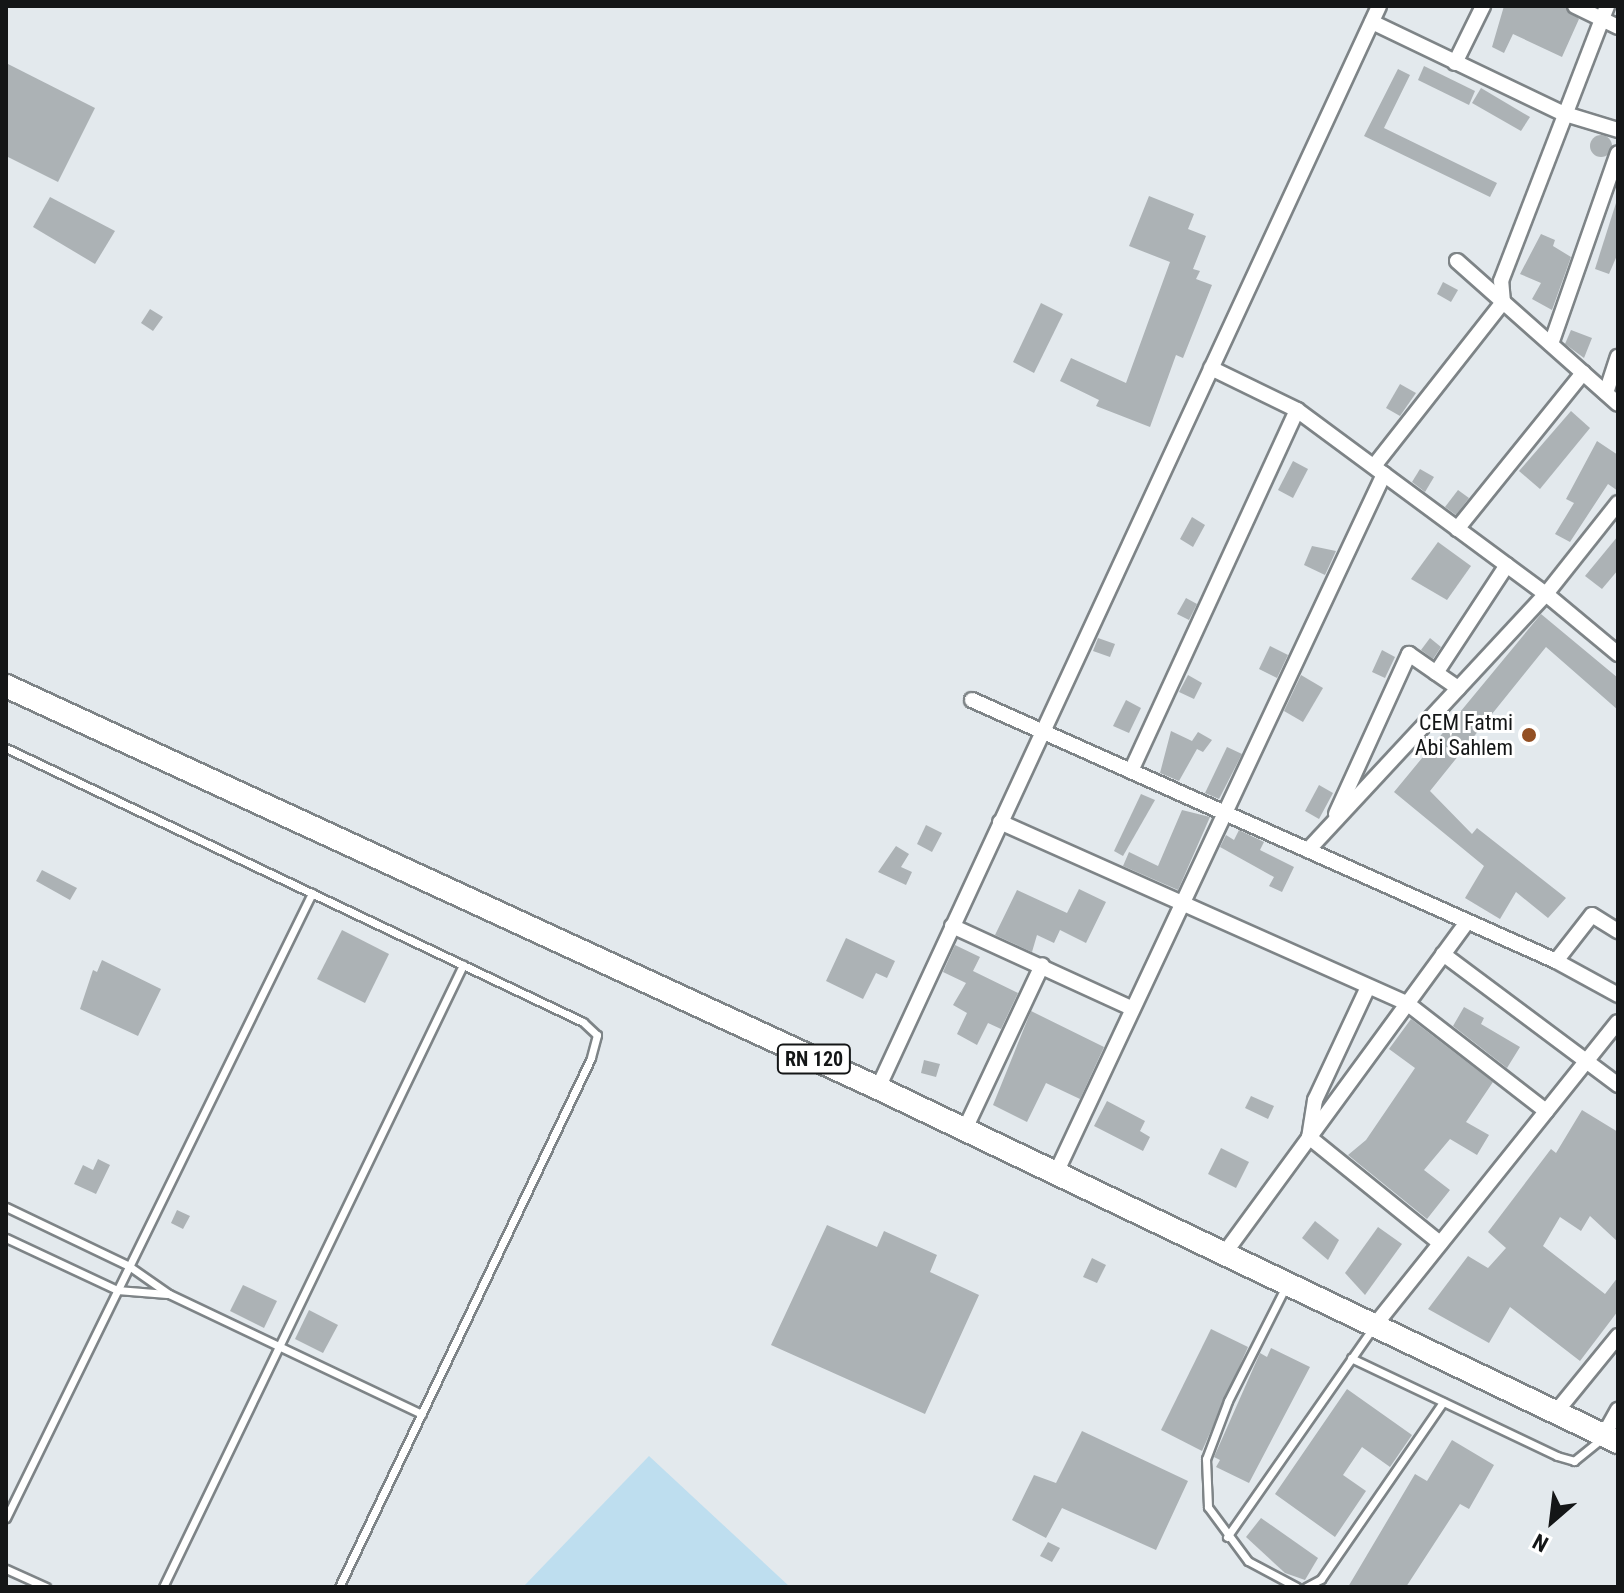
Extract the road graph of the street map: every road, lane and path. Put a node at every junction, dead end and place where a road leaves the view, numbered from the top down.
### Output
1 (1379, 6) edge
2 (1483, 6) edge
3 (1575, 6) edge
4 (1604, 12) edge
5 (1372, 22) junction
6 (1618, 27) edge
7 (1455, 63) junction
8 (1562, 113) junction
9 (1618, 130) edge
10 (1618, 153) edge
11 (1457, 261) dead end
12 (1503, 302) junction
13 (1551, 344) junction
14 (1618, 357) edge
15 (1211, 368) junction
16 (1583, 373) junction
17 (1606, 393) junction
18 (1618, 404) edge
19 (1297, 410) junction
20 (1379, 470) junction
21 (1618, 503) edge
22 (1457, 529) junction
23 (1507, 565) junction
24 (1546, 594) junction
25 (1618, 654) edge
26 (1436, 673) junction
27 (6, 686) edge
28 (1458, 688) junction
29 (972, 700) dead end
30 (1042, 731) junction
31 (6, 748) edge
32 (1131, 771) junction
33 (1222, 811) junction
34 (1000, 822) junction
35 (1331, 825) junction
36 (1308, 850) junction
37 (312, 893) junction
38 (1179, 906) junction
39 (1467, 922) junction
40 (952, 926) junction
41 (1618, 931) edge
42 (1443, 954) junction
43 (1556, 961) junction
44 (463, 965) junction
45 (1042, 965) junction
46 (1368, 987) junction
47 (1618, 995) edge
48 (1408, 1004) junction
49 (1131, 1008) junction
50 (1618, 1022) edge
51 (1585, 1065) junction
52 (1618, 1085) edge
53 (878, 1088) junction
54 (1546, 1111) junction
55 (965, 1129) junction
56 (1309, 1137) junction
57 (1056, 1173) junction
58 (6, 1207) edge
59 (6, 1238) edge
60 (1440, 1243) junction
61 (1224, 1254) junction
62 (129, 1266) junction
63 (1287, 1284) junction
64 (117, 1290) junction
65 (169, 1294) junction
66 (1375, 1325) junction
67 (1618, 1336) edge
68 (281, 1347) junction
69 (1351, 1358) junction
70 (1443, 1402) junction
71 (1618, 1410) edge
72 (1556, 1412) junction
73 (422, 1414) junction
74 (1611, 1439) edge
75 (6, 1518) edge
76 (1227, 1537) junction
77 (6, 1569) edge
78 (46, 1587) edge
79 (163, 1587) edge
80 (339, 1587) edge
81 (1297, 1587) edge
82 (1306, 1587) edge

1 - 5 street
2 - 7 street
3 - 4 street
4 - 6 street
4 - 8 street
5 - 7 street
5 - 15 street
7 - 8 street
8 - 9 street
8 - 12 street
10 - 13 street
11 - 12 street
12 - 13 street
12 - 20 street
13 - 16 street
14 - 17 street
15 - 19 street
15 - 30 street
16 - 17 street
16 - 22 street
17 - 18 street
19 - 20 street
19 - 32 street
20 - 22 street
20 - 33 street
21 - 24 street
22 - 23 street
23 - 24 street
23 - 26 street
24 - 25 street
24 - 28 street
26 - 28 street
26 - 35 street
27 - 53 main road, RN 120
28 - 35 street
29 - 30 street
30 - 32 street
30 - 34 street
31 - 37 lane
32 - 33 street
33 - 36 street
33 - 38 street
34 - 38 street
34 - 40 street
35 - 36 street
36 - 39 street
37 - 44 lane
37 - 62 lane
38 - 46 street
38 - 49 street
39 - 42 street
39 - 43 street
40 - 45 street
40 - 53 street
41 - 43 street
42 - 48 street
42 - 51 street
43 - 47 street
44 - 68 lane
44 - 73 lane
45 - 49 street
45 - 55 street
46 - 48 street
46 - 56 street
48 - 54 street
48 - 56 street
49 - 57 street
50 - 51 street
51 - 52 street
51 - 54 street
53 - 55 main road, RN 120
54 - 60 street
55 - 57 main road, RN 120
56 - 60 street
56 - 61 street
57 - 61 main road, RN 120
58 - 62 lane
59 - 64 lane
60 - 66 street
61 - 63 main road, RN 120
62 - 64 lane
62 - 65 lane
63 - 66 main road, RN 120
63 - 76 lane
64 - 65 lane
64 - 75 lane
65 - 68 lane
66 - 69 lane
66 - 72 main road, RN 120
67 - 72 street
68 - 73 lane
68 - 79 lane
69 - 70 lane
69 - 76 lane
70 - 74 lane
70 - 82 lane
71 - 74 street
72 - 74 main road, RN 120
73 - 80 lane
76 - 81 lane
77 - 78 lane

